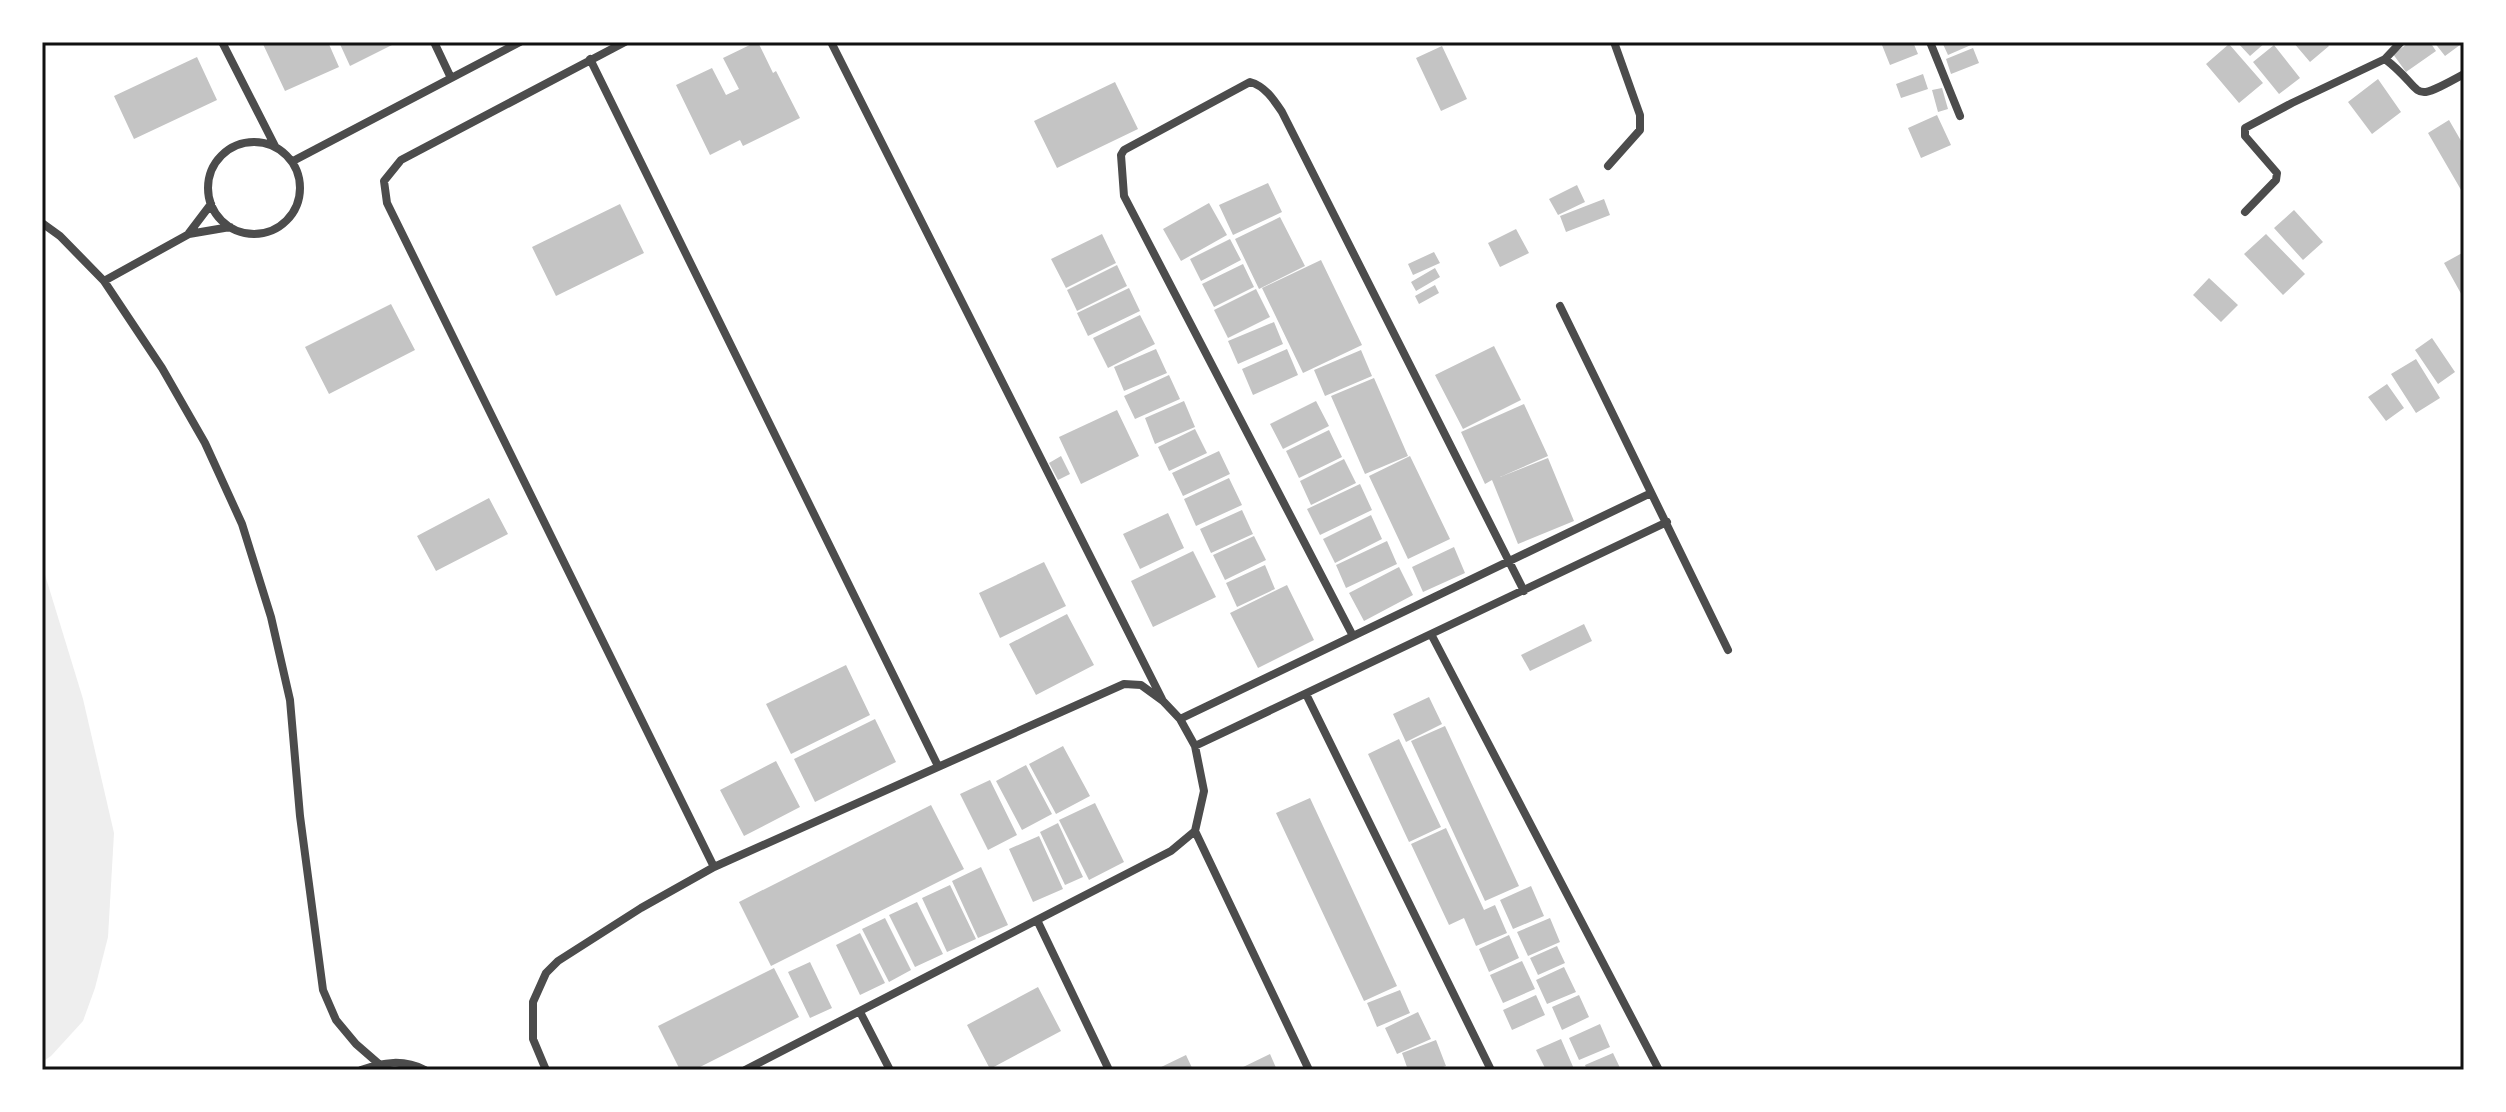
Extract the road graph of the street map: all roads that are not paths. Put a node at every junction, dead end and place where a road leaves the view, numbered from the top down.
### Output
1 (222, 42) edge
2 (434, 42) edge
3 (520, 42) edge
4 (625, 42) edge
5 (831, 42) edge
6 (1614, 42) edge
7 (1930, 42) edge
8 (2401, 42) edge
9 (590, 59) junction
10 (2385, 59) junction
11 (2464, 74) edge
12 (451, 78) junction
13 (1960, 116) dead end
14 (275, 146) junction
15 (293, 161) junction
16 (1608, 166) dead end
17 (211, 204) junction
18 (2245, 212) dead end
19 (42, 223) edge
20 (230, 227) junction
21 (189, 234) junction
22 (104, 281) junction
23 (1560, 306) dead end
24 (1651, 493) junction
25 (1667, 522) junction
26 (1508, 561) junction
27 (1524, 591) junction
28 (1431, 634) junction
29 (1353, 636) junction
30 (1728, 650) dead end
31 (1306, 694) junction
32 (1163, 701) junction
33 (1180, 719) junction
34 (1195, 746) junction
35 (938, 766) junction
36 (1195, 831) junction
37 (714, 867) junction
38 (1037, 920) junction
39 (860, 1012) junction
40 (379, 1064) junction
41 (544, 1067) edge
42 (361, 1070) edge
43 (425, 1070) edge
44 (531, 1070) edge
45 (745, 1070) edge
46 (890, 1070) edge
47 (1109, 1070) edge
48 (1309, 1070) edge
49 (1491, 1070) edge
50 (1659, 1070) edge

1 - 14 street
2 - 12 street
3 - 12 street
4 - 9 street
5 - 32 street
6 - 16 street
7 - 13 street
8 - 10 street
9 - 35 street
9 - 37 street
10 - 11 street
10 - 18 street
12 - 15 street
14 - 15 street
14 - 17 street
15 - 20 street
17 - 20 street
17 - 21 street
19 - 22 street
20 - 21 street
21 - 22 street
22 - 40 street
23 - 24 street
24 - 25 street
24 - 26 street
25 - 27 street
25 - 30 street
26 - 27 street
26 - 29 street
26 - 29 street
27 - 28 street
28 - 31 street
28 - 50 street
29 - 33 street
31 - 34 street
31 - 49 street
32 - 33 street
32 - 35 street
33 - 34 street
34 - 36 street
35 - 37 street
36 - 38 street
36 - 48 street
37 - 41 street
38 - 39 street
38 - 47 street
39 - 45 street
39 - 46 street
40 - 42 street
40 - 43 street
41 - 44 street

